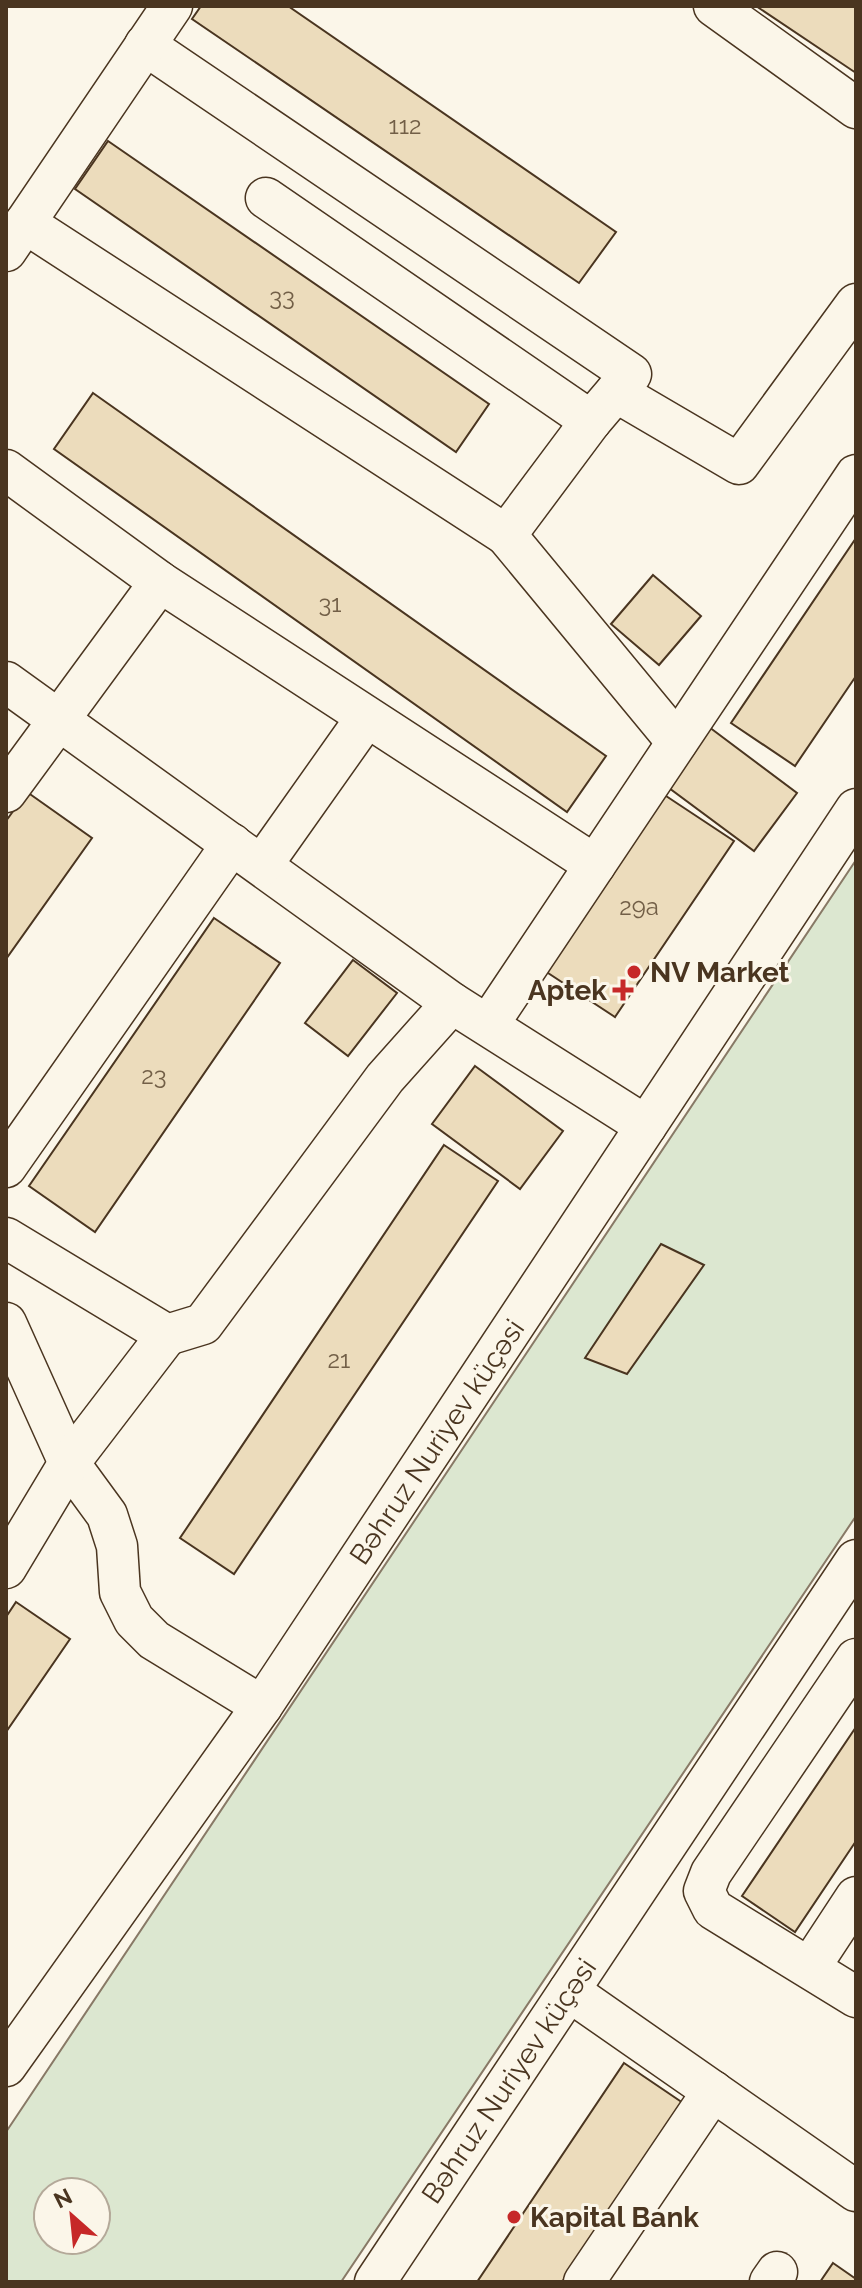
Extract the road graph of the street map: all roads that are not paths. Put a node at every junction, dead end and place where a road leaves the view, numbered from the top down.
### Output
1 (172, 6) edge
2 (714, 6) edge
3 (145, 45) junction
4 (856, 108) edge
5 (266, 198) dead end
6 (16, 237) edge
7 (856, 304) edge
8 (603, 407) junction
9 (6, 470) edge
10 (856, 475) edge
11 (506, 535) junction
12 (160, 582) junction
13 (6, 682) edge
14 (366, 718) junction
15 (58, 719) junction
16 (677, 742) junction
17 (6, 792) edge
18 (856, 809) edge
19 (247, 855) junction
20 (595, 865) junction
21 (452, 1003) junction
22 (488, 1025) junction
23 (646, 1126) junction
24 (6, 1167) edge
25 (6, 1238) edge
26 (6, 1323) edge
27 (167, 1335) junction
28 (69, 1463) junction
29 (856, 1560) edge
30 (6, 1568) edge
31 (856, 1659) edge
32 (262, 1706) junction
33 (856, 1897) edge
34 (810, 1967) junction
35 (569, 1991) junction
36 (856, 1997) edge
37 (9, 2058) edge
38 (713, 2091) junction
39 (851, 2177) edge
40 (375, 2282) edge
41 (584, 2282) edge

1 - 3 street
2 - 4 street
3 - 6 street
3 - 8 street
5 - 8 street
6 - 11 street
7 - 8 street
8 - 11 street
9 - 12 street
10 - 16 street
11 - 16 street
12 - 14 street
12 - 15 street
13 - 15 street
14 - 19 street
14 - 20 street
15 - 17 street
15 - 19 street
16 - 20 street
18 - 23 street, Bəhruz Nuriyev küçəsi
19 - 21 street
19 - 24 street
20 - 22 street
21 - 22 street
21 - 27 street
22 - 23 street
23 - 32 street, Bəhruz Nuriyev küçəsi
25 - 27 street
26 - 28 street
27 - 28 street
28 - 30 street
28 - 32 street
29 - 35 street, Bəhruz Nuriyev küçəsi
31 - 34 street
32 - 37 street, Bəhruz Nuriyev küçəsi
33 - 34 street
34 - 36 street
35 - 38 street
35 - 40 street, Bəhruz Nuriyev küçəsi
38 - 39 street
38 - 41 street

